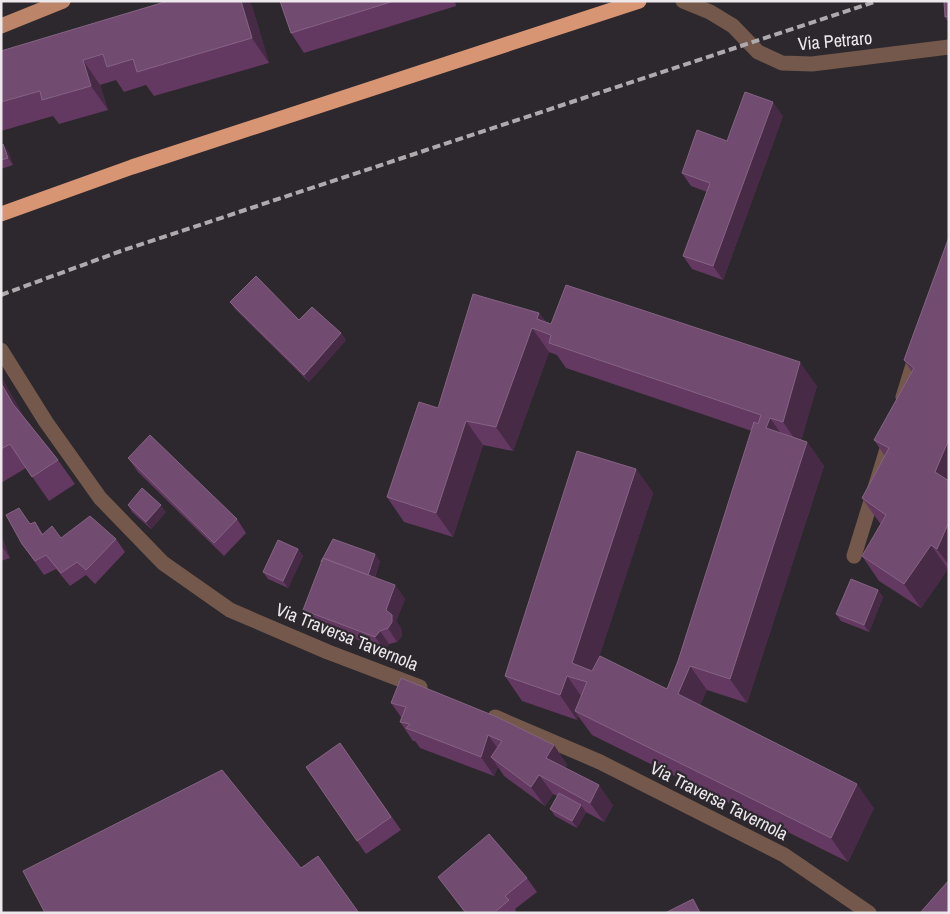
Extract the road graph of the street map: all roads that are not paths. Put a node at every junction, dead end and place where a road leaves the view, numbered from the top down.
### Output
1 (63, 1) edge
2 (639, 1) edge
3 (684, 1) edge
4 (1, 26) edge
5 (949, 47) edge
6 (1, 214) edge
7 (920, 342) edge
8 (1, 350) edge
9 (900, 407) edge
10 (894, 426) edge
11 (854, 556) dead end
12 (431, 691) edge
13 (485, 713) edge
14 (869, 913) edge

1 - 4 main road
2 - 6 highway
3 - 5 street, Via Petraro
7 - 9 street
8 - 12 street, Via Traversa Tavernola
10 - 11 street
13 - 14 street, Via Traversa Tavernola

